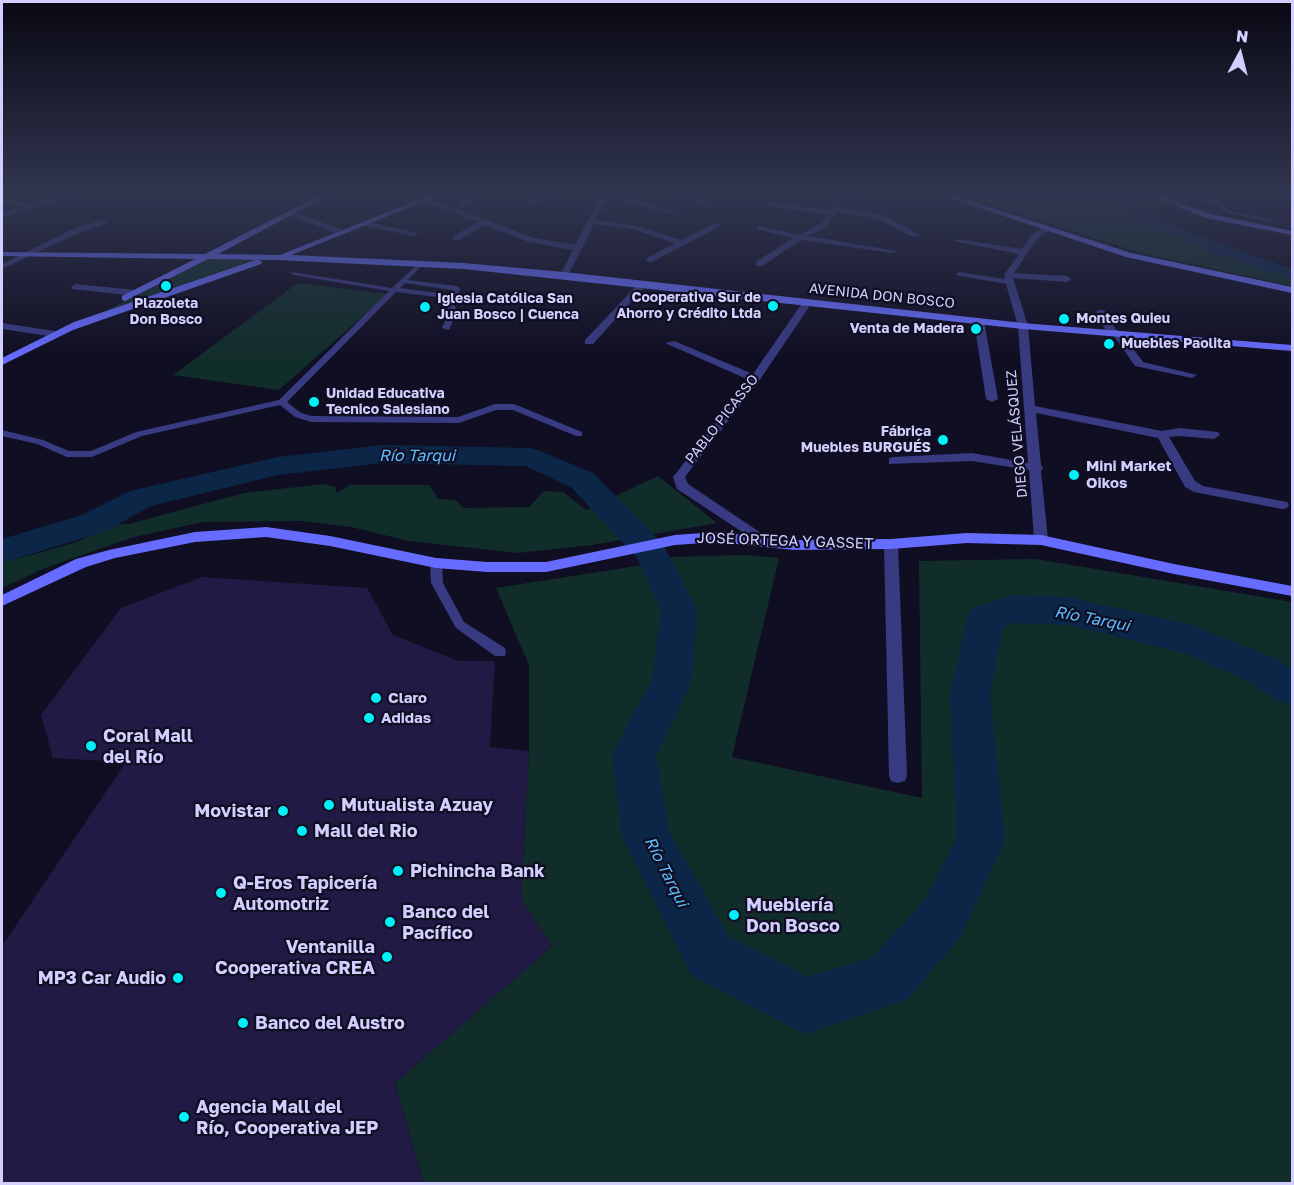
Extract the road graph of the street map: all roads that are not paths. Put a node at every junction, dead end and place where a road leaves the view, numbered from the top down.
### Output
1 (41, 249) edge
2 (219, 249) edge
3 (298, 249) edge
4 (575, 249) edge
5 (670, 249) edge
6 (782, 249) edge
7 (881, 249) edge
8 (1006, 249) edge
9 (1026, 249) edge
10 (1113, 249) edge
11 (892, 251) dead end
12 (1024, 252) junction
13 (2, 254) edge
14 (30, 255) junction
15 (205, 256) junction
16 (277, 257) junction
17 (650, 260) dead end
18 (420, 264) junction
19 (759, 264) dead end
20 (2, 267) edge
21 (294, 273) dead end
22 (959, 274) dead end
23 (564, 275) junction
24 (1009, 278) junction
25 (1067, 279) dead end
26 (403, 281) junction
27 (643, 284) junction
28 (75, 287) dead end
29 (394, 290) junction
30 (1293, 290) edge
31 (135, 293) junction
32 (448, 296) junction
33 (808, 301) junction
34 (1101, 312) dead end
35 (979, 321) junction
36 (2, 326) edge
37 (1023, 326) junction
38 (69, 328) junction
39 (446, 328) dead end
40 (1115, 333) junction
41 (56, 334) junction
42 (589, 342) dead end
43 (670, 343) dead end
44 (1293, 348) edge
45 (2, 362) edge
46 (1192, 375) dead end
47 (755, 379) junction
48 (992, 399) dead end
49 (282, 402) junction
50 (1029, 408) junction
51 (2, 433) edge
52 (579, 434) dead end
53 (1162, 435) junction
54 (1214, 435) dead end
55 (893, 461) dead end
56 (1037, 468) junction
57 (1281, 505) dead end
58 (1041, 540) junction
59 (765, 542) junction
60 (891, 544) junction
61 (436, 562) junction
62 (1293, 591) edge
63 (2, 601) edge
64 (500, 652) dead end
65 (898, 775) dead end

1 - 14 street
2 - 15 main road
3 - 16 main road
4 - 23 street
5 - 17 street
6 - 19 street
7 - 11 street
8 - 12 street
9 - 12 street
10 - 30 main road
12 - 24 street
13 - 14 main road, AVENIDA DON BOSCO
14 - 15 main road, AVENIDA DON BOSCO
14 - 20 street
15 - 16 main road, AVENIDA DON BOSCO
15 - 31 main road
16 - 18 main road, AVENIDA DON BOSCO
16 - 38 main road
18 - 23 main road, AVENIDA DON BOSCO
18 - 26 lane
21 - 29 lane
22 - 24 street
23 - 27 main road, AVENIDA DON BOSCO
24 - 25 street
24 - 37 street, DIEGO VELÁSQUEZ
26 - 29 lane
26 - 32 lane
27 - 33 main road, AVENIDA DON BOSCO
27 - 42 street
28 - 31 street
29 - 32 lane
29 - 49 lane
31 - 38 main road
32 - 39 lane
33 - 35 main road, AVENIDA DON BOSCO
33 - 47 street, PABLO PICASSO
34 - 40 street
35 - 37 main road, AVENIDA DON BOSCO
35 - 48 street
36 - 41 street
37 - 40 main road, AVENIDA DON BOSCO
37 - 50 street, DIEGO VELÁSQUEZ
38 - 41 main road
40 - 44 main road, AVENIDA DON BOSCO
40 - 46 street
41 - 45 main road
43 - 47 street
47 - 59 street, PABLO PICASSO
49 - 51 lane
49 - 52 lane
50 - 53 street
50 - 56 street, DIEGO VELÁSQUEZ
53 - 54 street
53 - 57 street
55 - 56 street
56 - 58 street, DIEGO VELÁSQUEZ
58 - 60 main road, JOSÉ ORTEGA Y GASSET
58 - 62 main road, JOSÉ ORTEGA Y GASSET
59 - 60 main road, JOSÉ ORTEGA Y GASSET
59 - 61 main road, JOSÉ ORTEGA Y GASSET
60 - 65 street
61 - 63 main road, JOSÉ ORTEGA Y GASSET
61 - 64 lane

